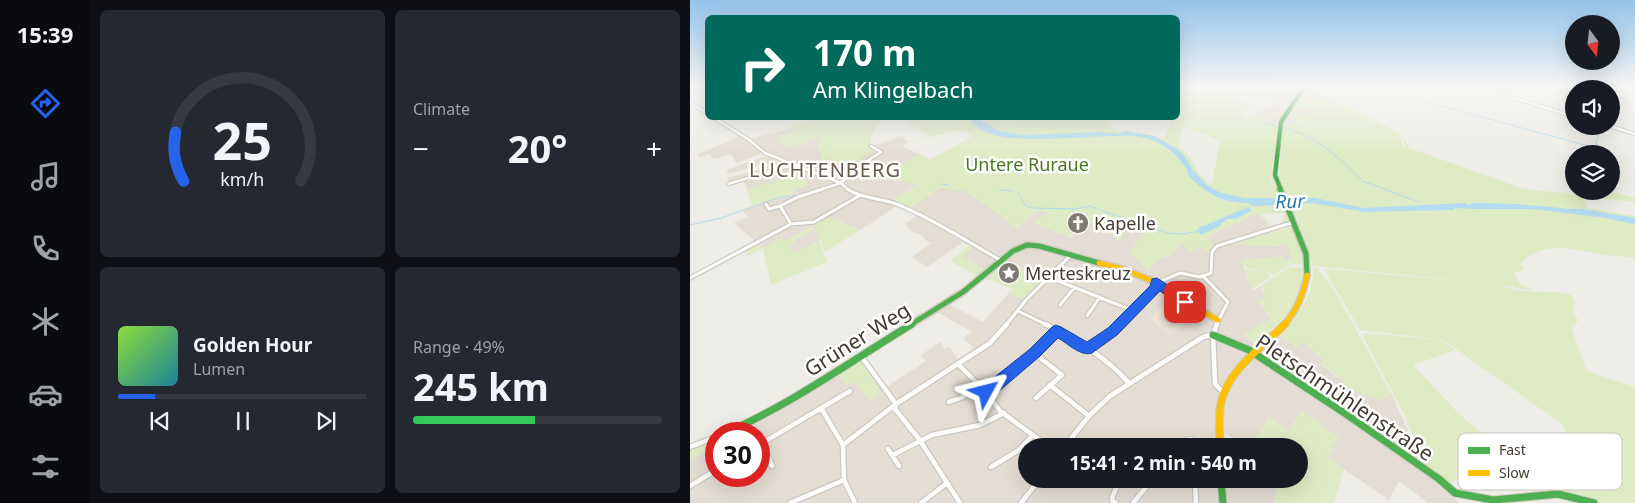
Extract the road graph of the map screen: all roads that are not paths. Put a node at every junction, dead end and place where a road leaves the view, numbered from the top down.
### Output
1 (1288, 110) edge
2 (717, 120) edge
3 (1620, 129) edge
4 (1635, 134) edge
5 (870, 146) dead end
6 (793, 164) junction
7 (841, 183) junction
8 (728, 184) dead end
9 (859, 196) junction
10 (766, 204) dead end
11 (780, 206) junction
12 (1292, 219) junction
13 (791, 224) junction
14 (1278, 228) junction
15 (1070, 256) junction
16 (1002, 261) junction
17 (1048, 277) junction
18 (1204, 277) junction
19 (690, 278) edge
20 (1157, 282) junction
21 (1074, 287) junction
22 (1100, 297) junction
23 (1060, 305) dead end
24 (1018, 311) junction
25 (1134, 311) junction
26 (1087, 316) dead end
27 (1218, 320) junction
28 (1056, 330) junction
29 (1213, 335) junction
30 (1087, 349) junction
31 (1252, 352) junction
32 (1034, 353) junction
33 (861, 355) junction
34 (958, 364) junction
35 (1128, 382) junction
36 (978, 385) junction
37 (1050, 385) junction
38 (850, 391) dead end
39 (986, 392) junction
40 (1224, 394) junction
41 (1036, 398) dead end
42 (949, 402) dead end
43 (896, 404) junction
44 (821, 408) junction
45 (1004, 413) junction
46 (1089, 416) junction
47 (749, 422) edge
48 (1033, 435) junction
49 (770, 438) edge
50 (1037, 438) edge
51 (1072, 438) edge
52 (1220, 438) edge
53 (919, 439) junction
54 (705, 441) edge
55 (843, 445) junction
56 (690, 447) edge
57 (888, 449) dead end
58 (893, 455) junction
59 (770, 462) edge
60 (772, 466) dead end
61 (899, 466) dead end
62 (991, 467) dead end
63 (705, 477) edge
64 (844, 480) junction
65 (947, 483) junction
66 (690, 486) edge
67 (1033, 488) edge
68 (1116, 488) edge
69 (1146, 488) edge
70 (1195, 488) edge
71 (1222, 488) edge
72 (1110, 500) edge
73 (790, 503) edge
74 (854, 503) edge
75 (921, 503) edge
76 (960, 503) edge
77 (1021, 503) edge
78 (1116, 503) edge
79 (1133, 503) edge
80 (1196, 503) edge
81 (1223, 503) edge
82 (1594, 503) edge

1 - 12 street
2 - 6 street
3 - 4 street
5 - 7 street
6 - 7 street
6 - 8 street
7 - 9 street
7 - 11 street
9 - 13 street
9 - 16 street
10 - 11 street
11 - 13 street
12 - 14 street
12 - 14 street
12 - 31 street
13 - 19 street
14 - 18 street
15 - 16 street, Grüner Weg
15 - 17 street
15 - 20 street, Grüner Weg
16 - 33 street, Grüner Weg
17 - 21 street
17 - 24 street
18 - 20 street
18 - 27 street
20 - 25 street
20 - 27 street
21 - 22 street
21 - 23 street
22 - 25 street
22 - 26 street
24 - 28 street
24 - 34 street
25 - 30 street
27 - 29 street
28 - 30 street
28 - 32 street
29 - 31 street, Pletschmühlenstraße
29 - 35 street
29 - 40 street
30 - 35 street
31 - 40 street
31 - 82 street, Pletschmühlenstraße
32 - 37 street
32 - 39 street
33 - 43 street
33 - 47 street, Grüner Weg
34 - 36 street
34 - 43 street
35 - 46 street
36 - 39 street
36 - 42 street
37 - 41 street
37 - 46 street
38 - 44 street
39 - 45 street
40 - 52 street
43 - 53 street
43 - 55 street
44 - 49 street
44 - 55 street
45 - 48 street
45 - 53 street
46 - 51 street
48 - 50 street
48 - 62 street
53 - 58 street
53 - 65 street
54 - 56 street
55 - 64 street
57 - 58 street
58 - 61 street
59 - 60 street
63 - 66 street
64 - 73 street
64 - 74 street
65 - 75 street
65 - 76 street
67 - 77 street
68 - 72 street
69 - 79 street
70 - 80 street
71 - 81 street
72 - 78 street

